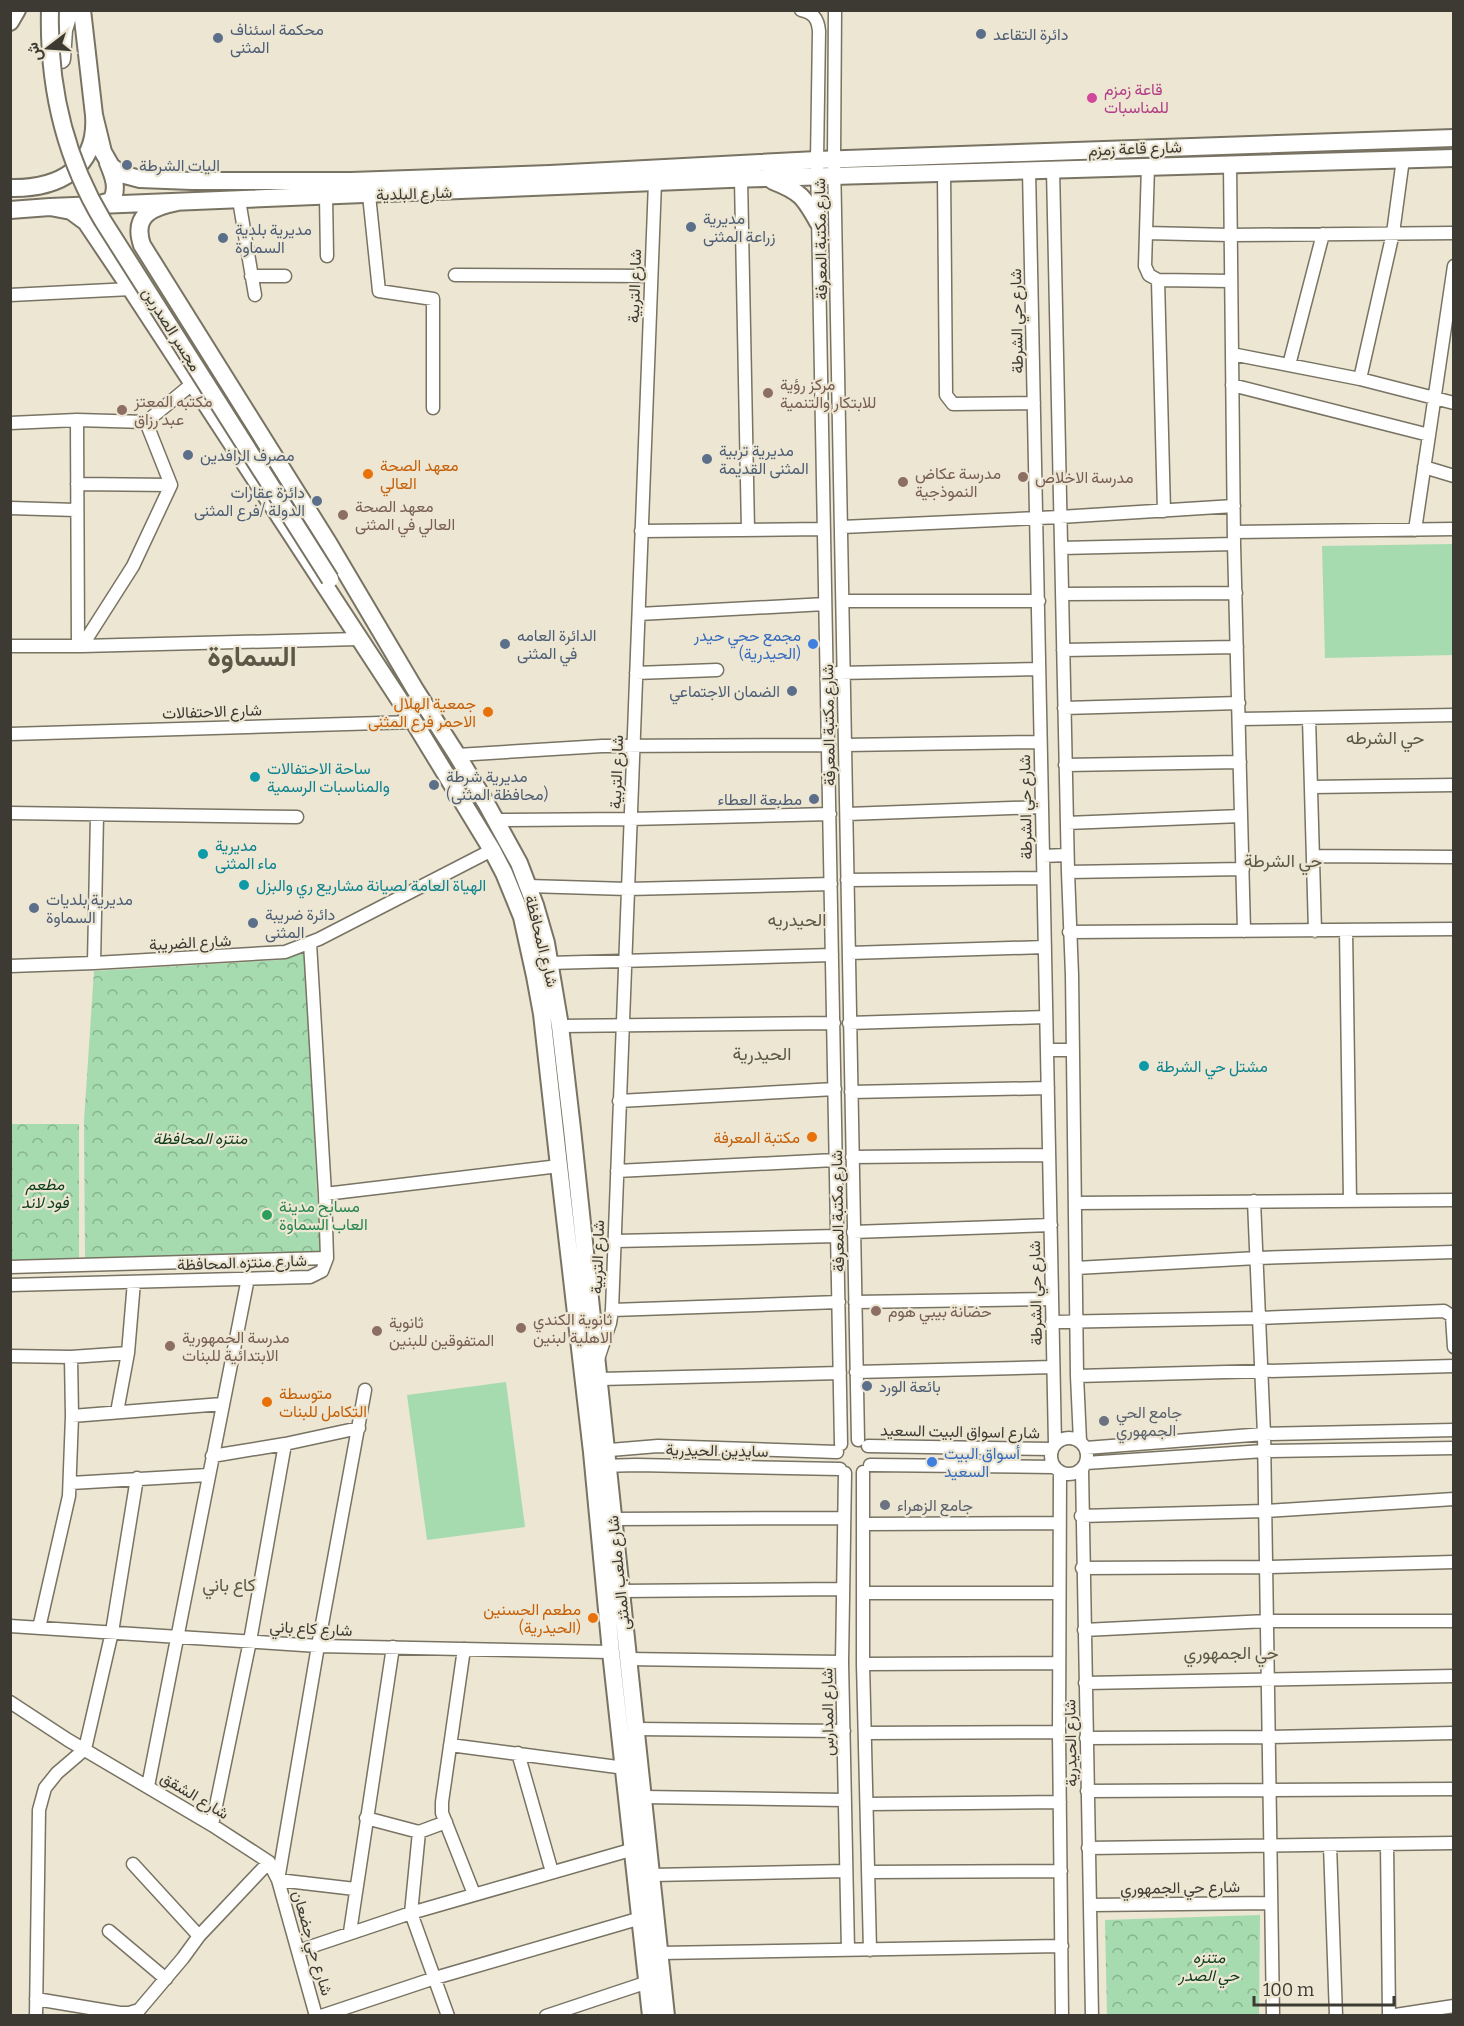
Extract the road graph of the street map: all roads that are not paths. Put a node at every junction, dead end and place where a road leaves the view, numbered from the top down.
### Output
1 (17, 10) edge
2 (50, 10) edge
3 (60, 10) edge
4 (69, 10) edge
5 (801, 10) edge
6 (834, 10) edge
7 (83, 16) edge
8 (10, 22) edge
9 (61, 59) junction
10 (818, 80) junction
11 (835, 80) junction
12 (94, 115) junction
13 (1454, 138) edge
14 (1299, 143) junction
15 (985, 154) junction
16 (1454, 158) edge
17 (107, 159) junction
18 (1403, 159) junction
19 (1300, 162) junction
20 (1230, 164) junction
21 (1148, 166) junction
22 (835, 167) junction
23 (817, 168) junction
24 (1053, 169) junction
25 (1029, 170) junction
26 (986, 171) junction
27 (944, 173) junction
28 (615, 177) junction
29 (767, 178) junction
30 (741, 179) junction
31 (263, 181) junction
32 (655, 182) junction
33 (10, 188) edge
34 (369, 195) junction
35 (326, 196) junction
36 (238, 200) junction
37 (172, 202) junction
38 (96, 205) junction
39 (50, 207) junction
40 (10, 210) edge
41 (818, 222) junction
42 (1146, 233) junction
43 (1393, 233) junction
44 (1454, 233) edge
45 (1323, 234) junction
46 (1230, 235) junction
47 (327, 256) dead end
48 (1454, 266) edge
49 (455, 275) dead end
50 (251, 276) junction
51 (285, 276) dead end
52 (651, 276) junction
53 (1158, 280) junction
54 (1231, 281) junction
55 (131, 289) junction
56 (10, 295) edge
57 (255, 295) dead end
58 (1449, 328) edge
59 (1232, 354) junction
60 (1289, 365) junction
61 (1360, 379) junction
62 (192, 384) junction
63 (1232, 385) junction
64 (1434, 398) junction
65 (1034, 403) junction
66 (1454, 403) edge
67 (433, 408) dead end
68 (77, 420) junction
69 (146, 422) junction
70 (10, 423) edge
71 (1429, 435) junction
72 (1424, 467) junction
73 (1454, 476) edge
74 (77, 484) junction
75 (171, 485) junction
76 (1234, 506) junction
77 (10, 508) edge
78 (76, 510) junction
79 (1164, 511) junction
80 (1036, 518) junction
81 (1060, 518) junction
82 (842, 527) junction
83 (824, 529) junction
84 (1454, 529) edge
85 (748, 530) junction
86 (1415, 530) junction
87 (641, 531) junction
88 (1234, 538) junction
89 (1061, 548) junction
90 (333, 576) junction
91 (1236, 592) junction
92 (1062, 594) junction
93 (843, 601) junction
94 (1038, 601) junction
95 (825, 604) junction
96 (639, 614) junction
97 (370, 616) junction
98 (355, 633) junction
99 (10, 645) edge
100 (80, 646) junction
101 (1237, 647) junction
102 (1063, 650) junction
103 (1039, 669) junction
104 (717, 670) dead end
105 (636, 673) junction
106 (826, 673) junction
107 (844, 673) junction
108 (1239, 704) junction
109 (1064, 708) junction
110 (1454, 715) edge
111 (1309, 718) junction
112 (1239, 719) junction
113 (414, 722) junction
114 (10, 734) edge
115 (1040, 742) junction
116 (845, 745) junction
117 (829, 746) junction
118 (633, 747) junction
119 (458, 755) junction
120 (1240, 762) junction
121 (1065, 765) junction
122 (1454, 785) edge
123 (1311, 787) junction
124 (1042, 807) junction
125 (10, 813) edge
126 (830, 814) junction
127 (847, 814) junction
128 (97, 815) junction
129 (1241, 816) junction
130 (297, 817) dead end
131 (630, 819) junction
132 (495, 820) junction
133 (1066, 823) junction
134 (492, 850) junction
135 (1067, 855) junction
136 (1043, 856) junction
137 (1313, 856) junction
138 (1454, 857) edge
139 (1243, 869) junction
140 (1068, 872) junction
141 (1043, 878) junction
142 (847, 880) junction
143 (831, 884) junction
144 (528, 886) junction
145 (628, 889) junction
146 (1454, 929) edge
147 (1346, 930) junction
148 (1244, 931) junction
149 (1315, 931) junction
150 (1070, 932) junction
151 (310, 943) junction
152 (1044, 947) junction
153 (849, 952) junction
154 (832, 955) junction
155 (625, 960) junction
156 (94, 963) junction
157 (549, 963) junction
158 (10, 966) edge
159 (1046, 1017) junction
160 (834, 1023) junction
161 (849, 1023) junction
162 (560, 1026) junction
163 (621, 1026) junction
164 (1047, 1050) junction
165 (1071, 1050) junction
166 (1048, 1088) junction
167 (835, 1089) junction
168 (850, 1092) junction
169 (619, 1101) junction
170 (564, 1130) junction
171 (1049, 1155) junction
172 (852, 1157) junction
173 (835, 1160) junction
174 (558, 1166) junction
175 (617, 1171) junction
176 (325, 1194) junction
177 (1454, 1200) edge
178 (1254, 1201) junction
179 (1350, 1201) junction
180 (1075, 1203) junction
181 (1051, 1225) junction
182 (853, 1232) junction
183 (837, 1236) junction
184 (615, 1240) junction
185 (1454, 1252) edge
186 (327, 1258) junction
187 (1257, 1258) junction
188 (10, 1267) edge
189 (1076, 1268) junction
190 (248, 1278) junction
191 (134, 1282) junction
192 (10, 1285) edge
193 (1052, 1299) junction
194 (839, 1302) junction
195 (855, 1302) junction
196 (612, 1310) junction
197 (1259, 1318) junction
198 (1077, 1320) junction
199 (1052, 1322) junction
200 (1454, 1347) edge
201 (128, 1353) junction
202 (10, 1356) edge
203 (71, 1357) junction
204 (598, 1360) junction
205 (1454, 1366) edge
206 (1053, 1367) junction
207 (856, 1372) junction
208 (840, 1373) junction
209 (1261, 1373) junction
210 (1077, 1376) junction
211 (600, 1379) junction
212 (366, 1390) dead end
213 (222, 1404) junction
214 (117, 1412) junction
215 (72, 1416) junction
216 (358, 1428) junction
217 (1454, 1430) edge
218 (1264, 1434) junction
219 (863, 1443) junction
220 (285, 1444) junction
221 (1083, 1445) junction
222 (1054, 1446) junction
223 (839, 1448) junction
224 (1454, 1448) edge
225 (1264, 1451) junction
226 (212, 1456) junction
227 (600, 1459) junction
228 (1084, 1466) junction
229 (866, 1469) junction
230 (1057, 1469) junction
231 (842, 1471) junction
232 (208, 1475) junction
233 (137, 1478) junction
234 (71, 1483) junction
235 (1454, 1499) edge
236 (1265, 1511) junction
237 (1081, 1516) junction
238 (843, 1518) junction
239 (613, 1519) junction
240 (1059, 1523) junction
241 (863, 1524) junction
242 (1454, 1562) edge
243 (1266, 1567) junction
244 (1082, 1568) junction
245 (842, 1589) junction
246 (620, 1591) junction
247 (862, 1593) junction
248 (1058, 1593) junction
249 (1267, 1621) junction
250 (1454, 1621) edge
251 (10, 1626) edge
252 (39, 1628) junction
253 (1084, 1630) junction
254 (112, 1632) junction
255 (177, 1636) junction
256 (250, 1641) junction
257 (318, 1646) junction
258 (393, 1647) junction
259 (464, 1649) junction
260 (611, 1652) junction
261 (627, 1659) junction
262 (842, 1662) junction
263 (1059, 1663) junction
264 (863, 1664) junction
265 (1454, 1676) edge
266 (1268, 1681) junction
267 (1085, 1683) junction
268 (10, 1702) edge
269 (635, 1729) junction
270 (844, 1731) junction
271 (1059, 1732) junction
272 (865, 1733) junction
273 (1454, 1733) edge
274 (1268, 1737) junction
275 (1086, 1738) junction
276 (450, 1745) junction
277 (85, 1749) junction
278 (518, 1752) junction
279 (629, 1761) junction
280 (148, 1786) junction
281 (1269, 1789) junction
282 (1454, 1789) edge
283 (1087, 1791) junction
284 (642, 1797) junction
285 (845, 1800) junction
286 (1060, 1802) junction
287 (867, 1803) junction
288 (366, 1818) junction
289 (446, 1822) junction
290 (212, 1825) junction
291 (419, 1832) junction
292 (1454, 1843) edge
293 (1387, 1844) junction
294 (1330, 1845) junction
295 (1270, 1846) junction
296 (1088, 1848) junction
297 (634, 1849) junction
298 (269, 1862) junction
299 (133, 1864) dead end
300 (846, 1871) junction
301 (1061, 1871) junction
302 (552, 1872) junction
303 (868, 1872) junction
304 (651, 1875) junction
305 (278, 1880) junction
306 (355, 1889) junction
307 (474, 1894) junction
308 (1271, 1903) junction
309 (1089, 1905) junction
310 (411, 1913) junction
311 (641, 1918) junction
312 (109, 1931) dead end
313 (350, 1932) junction
314 (199, 1936) junction
315 (1062, 1946) junction
316 (848, 1950) junction
317 (870, 1950) junction
318 (298, 1951) junction
319 (660, 1953) junction
320 (166, 1978) junction
321 (435, 1978) junction
322 (648, 1982) junction
323 (36, 1999) junction
324 (1454, 2006) edge
325 (1389, 2015) edge
326 (36, 2016) edge
327 (319, 2016) edge
328 (448, 2016) edge
329 (546, 2016) edge
330 (651, 2016) edge
331 (666, 2016) edge
332 (1062, 2016) edge
333 (1092, 2016) edge
334 (1273, 2016) edge
335 (1336, 2016) edge

1 - 8 main road
2 - 90 main road, مجسر الصدرين, bridge
3 - 9 main road, مجسر الصدرين
4 - 9 highway
5 - 10 street, شارع مكتبة المعرفة
6 - 11 street, شارع مكتبة المعرفة
7 - 12 main road
9 - 90 main road, مجسر الصدرين
10 - 11 street
10 - 23 street, شارع مكتبة المعرفة
11 - 22 street, شارع مكتبة المعرفة
12 - 17 main road
12 - 33 main road
13 - 14 main road, شارع قاعة زمزم
14 - 15 main road, شارع قاعة زمزم
14 - 19 main road
15 - 22 main road, شارع قاعة زمزم
15 - 26 main road
16 - 18 main road, شارع قاعة زمزم
17 - 31 main road, شارع البلدية
17 - 38 main road
18 - 19 main road, شارع قاعة زمزم
18 - 43 street
19 - 20 main road, شارع قاعة زمزم
20 - 21 main road, شارع قاعة زمزم
20 - 46 street
21 - 24 main road, شارع قاعة زمزم
21 - 42 street
22 - 23 main road, شارع قاعة زمزم
22 - 27 main road, شارع قاعة زمزم
22 - 82 street, شارع مكتبة المعرفة
23 - 28 main road, شارع البلدية
23 - 29 main road, شارع البلدية
23 - 41 street, شارع مكتبة المعرفة
24 - 25 main road, شارع قاعة زمزم
24 - 81 street
25 - 26 main road, شارع قاعة زمزم
25 - 65 street, شارع حي الشرطة
26 - 27 main road, شارع قاعة زمزم
27 - 65 street
28 - 31 main road, شارع البلدية
28 - 32 main road, شارع البلدية
28 - 34 main road, شارع البلدية
29 - 30 main road, شارع البلدية
29 - 41 main road
30 - 32 main road, شارع البلدية
30 - 85 street
31 - 37 main road
32 - 52 street, شارع التربية
34 - 35 main road, شارع البلدية
34 - 67 street
35 - 36 main road, شارع البلدية
35 - 47 street
36 - 37 main road, شارع البلدية
36 - 50 street
37 - 38 main road, شارع البلدية
37 - 97 main road
38 - 39 main road, شارع البلدية
39 - 40 main road, شارع البلدية
39 - 55 main road
41 - 83 street, شارع مكتبة المعرفة
42 - 46 street
42 - 53 street
43 - 44 street
43 - 45 street
43 - 61 street
45 - 46 street
45 - 60 street
46 - 54 street
48 - 58 street
49 - 52 street
50 - 51 street
50 - 57 street
52 - 87 street, شارع التربية
53 - 54 street
53 - 79 street
54 - 59 street
55 - 56 street
55 - 62 main road
58 - 64 street
59 - 60 street
59 - 63 street
60 - 61 street
61 - 64 street
62 - 69 street
62 - 98 main road
63 - 71 street
63 - 76 street
64 - 66 street
64 - 71 street
65 - 80 street, شارع حي الشرطة
68 - 69 street
68 - 70 street
68 - 74 street
69 - 75 street
71 - 72 street
72 - 73 street
72 - 86 street
74 - 75 street
74 - 78 street
75 - 100 street
76 - 79 street
76 - 88 street
77 - 78 street
78 - 100 street
79 - 81 street
80 - 81 street
80 - 82 street
80 - 94 street, شارع حي الشرطة
81 - 89 street
82 - 93 street, شارع مكتبة المعرفة
83 - 85 street
83 - 95 street, شارع مكتبة المعرفة
84 - 86 street
85 - 87 street
86 - 88 street
87 - 96 street, شارع التربية
88 - 89 street
88 - 91 street
89 - 92 street
90 - 97 main road, مجسر الصدرين
90 - 98 main road, مجسر الصدرين
91 - 92 street
91 - 101 street
92 - 102 street
93 - 94 street
93 - 107 street, شارع مكتبة المعرفة
94 - 103 street, شارع حي الشرطة
95 - 96 street
95 - 106 street, شارع مكتبة المعرفة
96 - 105 street, شارع التربية
97 - 119 main road, شارع المحافظة
98 - 100 street
98 - 113 main road, شارع المحافظة
99 - 100 street
101 - 102 street
101 - 108 street
102 - 109 street
103 - 107 street
103 - 115 street, شارع حي الشرطة
104 - 105 street
105 - 118 street, شارع التربية
106 - 107 street
106 - 117 street, شارع مكتبة المعرفة
107 - 116 street, شارع مكتبة المعرفة
108 - 109 street
108 - 112 street
109 - 121 street
110 - 111 street
111 - 112 street
111 - 123 street
112 - 120 street
113 - 114 street, شارع الاحتفالات
113 - 134 main road, شارع المحافظة
115 - 116 street
115 - 124 street, شارع حي الشرطة
116 - 127 street, شارع مكتبة المعرفة
117 - 118 street
117 - 126 street, شارع مكتبة المعرفة
118 - 119 street
118 - 131 street, شارع التربية
119 - 132 main road, شارع المحافظة
120 - 121 street
120 - 129 street
121 - 133 street
122 - 123 street
123 - 137 street
124 - 127 street
124 - 136 street, شارع حي الشرطة
125 - 128 street
126 - 131 street
126 - 143 street, شارع مكتبة المعرفة
127 - 142 street, شارع مكتبة المعرفة
128 - 130 street
128 - 156 street
129 - 133 street
129 - 139 street
131 - 132 street
131 - 145 street, شارع التربية
132 - 144 main road, شارع المحافظة
133 - 135 street
134 - 151 street, شارع الضريبة
134 - 170 main road, شارع المحافظة
135 - 136 street
135 - 140 street
136 - 141 street, شارع حي الشرطة
137 - 138 street
137 - 149 street
139 - 140 street
139 - 148 street
140 - 150 street
141 - 142 street
141 - 152 street, شارع حي الشرطة
142 - 153 street, شارع مكتبة المعرفة
143 - 145 street
143 - 154 street, شارع مكتبة المعرفة
144 - 145 street
144 - 157 main road, شارع المحافظة
145 - 155 street, شارع التربية
146 - 147 street
147 - 149 street
147 - 179 street
148 - 149 street
148 - 150 street
150 - 165 street
151 - 156 street, شارع الضريبة
151 - 176 street
152 - 153 street
152 - 159 street, شارع حي الشرطة
153 - 161 street, شارع مكتبة المعرفة
154 - 155 street
154 - 160 street, شارع مكتبة المعرفة
155 - 157 street
155 - 163 street, شارع التربية
156 - 158 street, شارع الضريبة
157 - 162 main road, شارع المحافظة
159 - 161 street
159 - 164 street, شارع حي الشرطة
160 - 163 street
160 - 167 street, شارع مكتبة المعرفة
161 - 168 street, شارع مكتبة المعرفة
162 - 163 street
162 - 170 main road, شارع المحافظة
163 - 169 street, شارع التربية
164 - 165 street
164 - 166 street, شارع حي الشرطة
165 - 180 street
166 - 168 street
166 - 171 street, شارع حي الشرطة
167 - 169 street
167 - 173 street, شارع مكتبة المعرفة
168 - 172 street, شارع مكتبة المعرفة
169 - 175 street, شارع التربية
170 - 174 main road, شارع ملعب المثنى
170 - 204 main road, شارع ملعب المثنى
171 - 172 street
171 - 181 street, شارع حي الشرطة
172 - 182 street, شارع مكتبة المعرفة
173 - 175 street
173 - 183 street, شارع مكتبة المعرفة
174 - 176 street
174 - 227 main road, شارع ملعب المثنى
175 - 184 street, شارع التربية
176 - 186 street
177 - 179 street
178 - 179 street
178 - 180 street
178 - 187 street
180 - 189 street
181 - 182 street
181 - 193 street, شارع حي الشرطة
182 - 195 street, شارع مكتبة المعرفة
183 - 184 street
183 - 194 street, شارع مكتبة المعرفة
184 - 196 street, شارع التربية
185 - 187 street
186 - 188 street, شارع منتزه المحافظة
186 - 190 street, شارع منتزه المحافظة
187 - 189 street
187 - 197 street
189 - 198 street
190 - 191 street, شارع منتزه المحافظة
190 - 213 street
191 - 192 street, شارع منتزه المحافظة
191 - 201 street
193 - 195 street
193 - 199 street, شارع حي الشرطة
194 - 196 street
194 - 208 street, شارع مكتبة المعرفة
195 - 207 street, شارع مكتبة المعرفة
196 - 204 street, شارع التربية
197 - 198 street
197 - 200 street
197 - 209 street
198 - 199 street
198 - 210 street
199 - 206 street, شارع حي الشرطة
201 - 203 street
201 - 214 street
202 - 203 street
203 - 215 street
204 - 211 main road, شارع ملعب المثنى
205 - 209 street
206 - 207 street
206 - 222 street, شارع حي الشرطة
207 - 219 street, شارع مكتبة المعرفة
208 - 211 street
208 - 223 street, شارع مكتبة المعرفة
209 - 210 street
209 - 218 street
210 - 221 street
211 - 227 main road, شارع ملعب المثنى
212 - 216 street
213 - 214 street
213 - 226 street
214 - 215 street
215 - 234 street
216 - 220 street
216 - 257 street
217 - 218 street
218 - 221 street
218 - 225 street
219 - 222 street, شارع اسواق البيت السعيد
219 - 223 street
219 - 229 street
220 - 226 street
220 - 256 street
221 - 222 street
221 - 228 street
222 - 230 street
223 - 227 street, سايدين الحيدرية
223 - 231 street
224 - 225 street
225 - 228 street
225 - 236 street
226 - 232 street
227 - 231 street, سايدين الحيدرية
227 - 239 main road, شارع ملعب المثنى
227 - 260 main road, شارع ملعب المثنى
228 - 230 street
228 - 237 street, شارع الحيدرية
229 - 230 street, شارع اسواق البيت السعيد
229 - 231 street
229 - 241 street
230 - 240 street, شارع الحيدرية
231 - 238 street, شارع المدارس
232 - 233 street
232 - 255 street
233 - 234 street
233 - 254 street
234 - 252 street
235 - 236 street
236 - 237 street
236 - 243 street
237 - 244 street, شارع الحيدرية
238 - 239 street
238 - 245 street, شارع المدارس
239 - 246 main road, شارع ملعب المثنى
240 - 241 street
240 - 248 street, شارع الحيدرية
241 - 247 street
242 - 243 street
243 - 244 street
243 - 249 street
244 - 253 street, شارع الحيدرية
245 - 246 street
245 - 262 street, شارع المدارس
246 - 261 main road, شارع ملعب المثنى
247 - 248 street
247 - 264 street
248 - 263 street, شارع الحيدرية
249 - 250 street
249 - 253 street
249 - 266 street
251 - 252 street, شارع كاع باني
252 - 254 street, شارع كاع باني
253 - 267 street, شارع الحيدرية
254 - 255 street, شارع كاع باني
254 - 277 street
255 - 256 street, شارع كاع باني
255 - 280 street
256 - 257 street, شارع كاع باني
256 - 290 street
257 - 258 street, شارع كاع باني
257 - 305 street
258 - 259 street, شارع كاع باني
258 - 288 street
259 - 260 street, شارع كاع باني
259 - 276 street
260 - 279 main road, شارع ملعب المثنى
261 - 262 street
261 - 269 main road, شارع ملعب المثنى
262 - 270 street, شارع المدارس
263 - 264 street
263 - 271 street, شارع الحيدرية
264 - 272 street
265 - 266 street
266 - 267 street
266 - 274 street
267 - 275 street, شارع الحيدرية
268 - 277 street, شارع الشقق
269 - 270 street
269 - 279 main road, شارع ملعب المثنى
270 - 285 street, شارع المدارس
271 - 272 street
271 - 286 street, شارع الحيدرية
272 - 287 street
273 - 274 street
274 - 275 street
274 - 281 street
275 - 283 street, شارع الحيدرية
276 - 278 street
276 - 289 street
277 - 280 street, شارع الشقق
277 - 323 street
278 - 279 street
278 - 302 street
279 - 284 main road, شارع ملعب المثنى
279 - 297 main road, شارع ملعب المثنى
280 - 290 street, شارع الشقق
281 - 282 street
281 - 283 street
281 - 295 street
283 - 296 street, شارع الحيدرية
284 - 285 street
284 - 304 main road, شارع ملعب المثنى
285 - 300 street, شارع المدارس
286 - 287 street
286 - 301 street, شارع الحيدرية
287 - 303 street
288 - 291 street
288 - 306 street
289 - 291 street
289 - 307 street
290 - 298 street, شارع الشقق
291 - 310 street
292 - 293 street
293 - 294 street
293 - 325 street
294 - 295 street
294 - 335 street
295 - 296 street
295 - 308 street
296 - 309 street, شارع الحيدرية
297 - 302 street
297 - 311 main road, شارع ملعب المثنى
298 - 305 street
298 - 314 street
299 - 314 street
300 - 304 street
300 - 316 street, شارع المدارس
301 - 303 street
301 - 315 street, شارع الحيدرية
302 - 307 street
303 - 317 street
304 - 319 main road, شارع ملعب المثنى
305 - 306 street
305 - 318 street, شارع حي جضعان
306 - 313 street
307 - 310 street
308 - 309 street, شارع حي الجمهوري
308 - 334 street
309 - 333 street, شارع الحيدرية
310 - 313 street
310 - 321 street
311 - 321 street
311 - 322 main road, شارع ملعب المثنى
312 - 320 street
313 - 318 street
314 - 320 street
315 - 317 street
315 - 332 street, شارع الحيدرية
316 - 317 street
316 - 319 street
318 - 327 street, شارع حي جضعان
319 - 331 main road, شارع ملعب المثنى
320 - 323 street
321 - 327 street
321 - 328 street
322 - 329 street
322 - 330 main road, شارع ملعب المثنى
323 - 326 street
324 - 325 street

